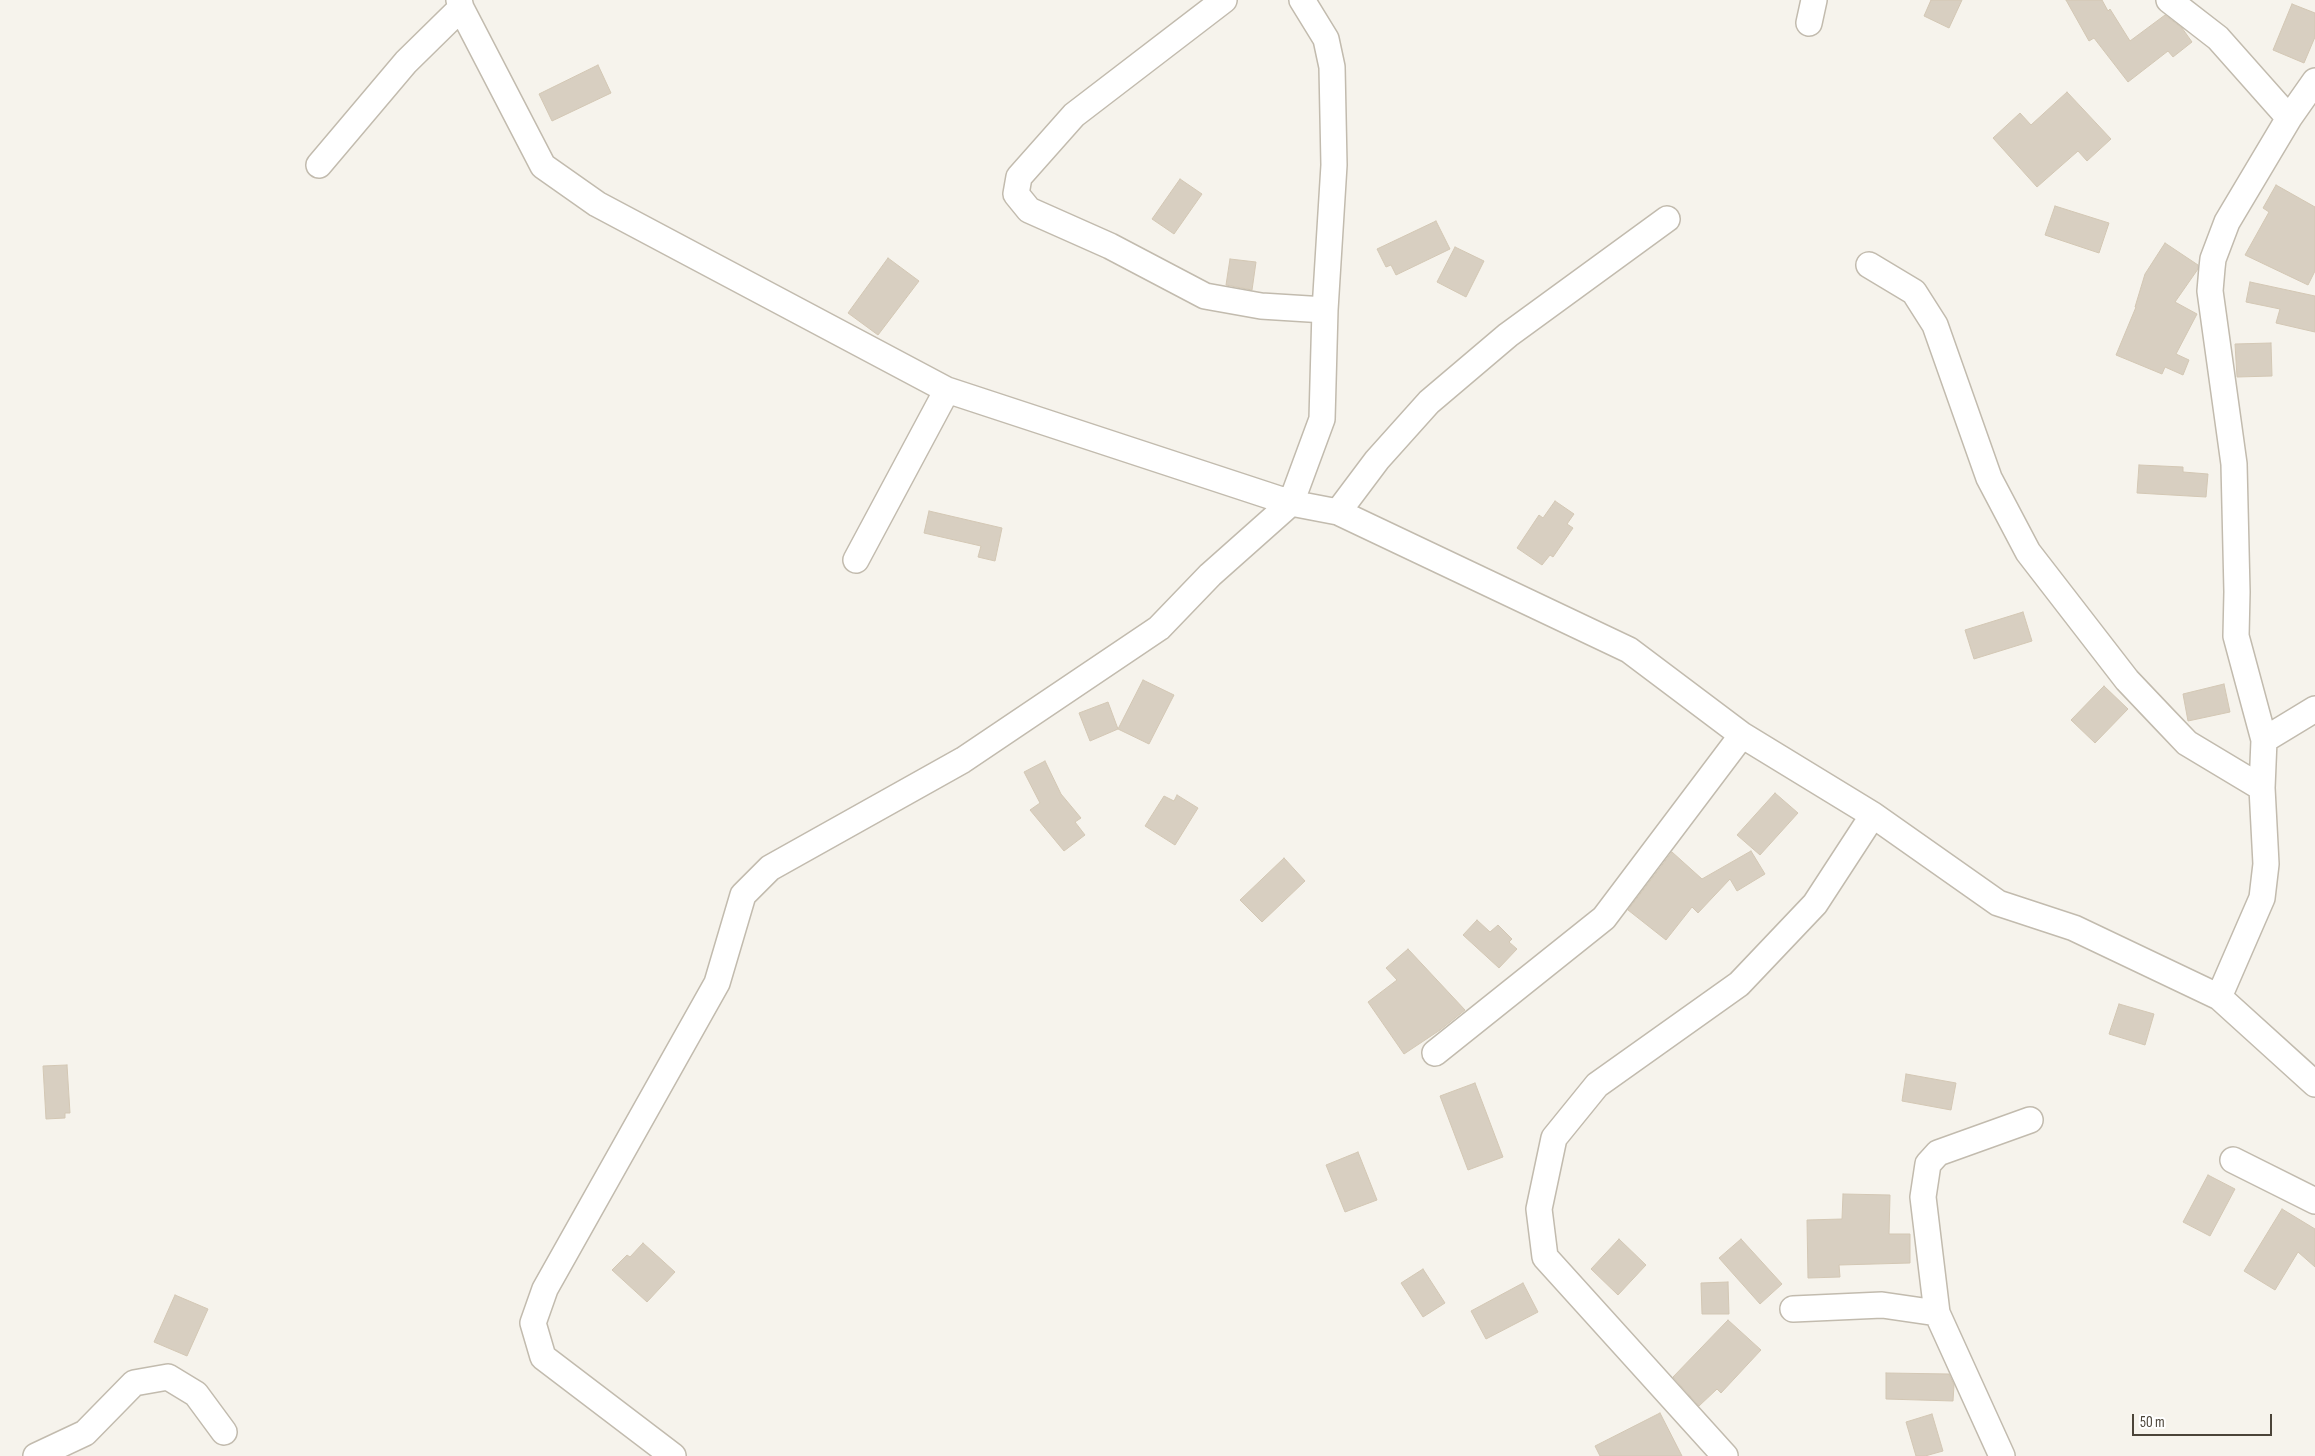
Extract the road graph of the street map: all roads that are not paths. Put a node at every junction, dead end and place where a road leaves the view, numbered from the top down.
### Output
1 (1224, 0) edge
2 (1302, 0) edge
3 (2169, 0) edge
4 (460, 4) edge
5 (2315, 81) edge
6 (2289, 118) junction
7 (319, 165) dead end
8 (1667, 219) dead end
9 (1869, 265) dead end
10 (1325, 310) junction
11 (947, 390) junction
12 (1291, 503) junction
13 (1338, 512) junction
14 (856, 560) dead end
15 (2315, 709) edge
16 (1742, 734) junction
17 (2264, 740) junction
18 (2262, 788) junction
19 (1873, 815) junction
20 (2219, 997) junction
21 (1436, 1053) dead end
22 (2315, 1084) edge
23 (2030, 1120) dead end
24 (2233, 1160) dead end
25 (2315, 1201) edge
26 (1793, 1310) dead end
27 (1937, 1313) junction
28 (224, 1432) dead end
29 (36, 1456) edge
30 (673, 1456) edge
31 (1725, 1456) edge
32 (2002, 1456) edge

1 - 10 street
2 - 10 street
3 - 6 street
4 - 7 street
4 - 11 street
5 - 6 street
6 - 17 street
8 - 13 street
9 - 18 street
10 - 12 street
11 - 12 street
11 - 14 street
12 - 13 street
12 - 30 street
13 - 16 street
15 - 17 street
16 - 19 street
16 - 21 street
17 - 18 street
18 - 20 street
19 - 20 street
19 - 31 street
20 - 22 street
23 - 27 street
24 - 25 street
26 - 27 street
27 - 32 street
28 - 29 street

